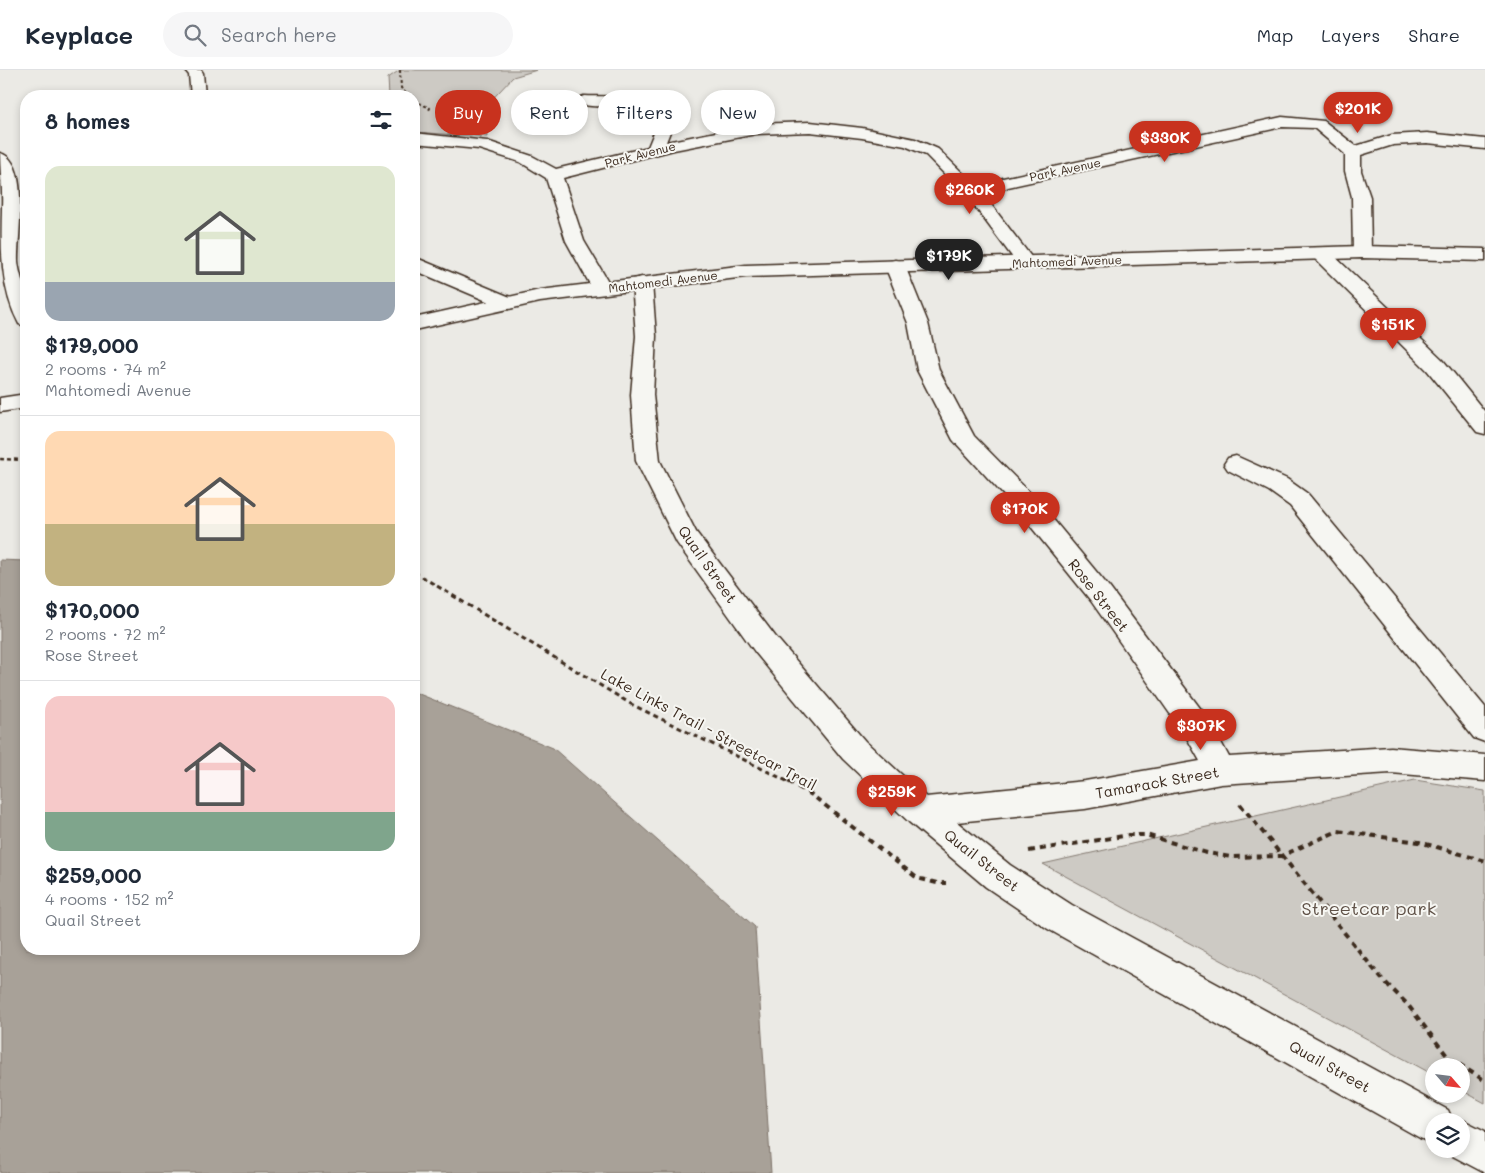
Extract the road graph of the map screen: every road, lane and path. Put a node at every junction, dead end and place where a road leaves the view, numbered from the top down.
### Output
1 (192, 70) edge
2 (400, 70) edge
3 (197, 90) edge
4 (403, 90) edge
5 (588, 101) edge
6 (420, 139) edge
7 (1485, 144) edge
8 (654, 150) junction
9 (1352, 152) junction
10 (0, 158) edge
11 (554, 175) junction
12 (976, 196) junction
13 (1362, 252) junction
14 (1321, 254) junction
15 (1485, 255) edge
16 (1026, 262) junction
17 (4, 264) edge
18 (420, 266) edge
19 (895, 266) junction
20 (642, 282) junction
21 (602, 288) junction
22 (508, 303) junction
23 (20, 309) edge
24 (420, 323) edge
25 (20, 402) edge
26 (0, 406) edge
27 (1485, 427) edge
28 (0, 459) edge
29 (20, 460) edge
30 (1236, 464) dead end
31 (420, 576) edge
32 (1485, 728) edge
33 (1485, 768) edge
34 (1221, 771) junction
35 (920, 812) junction
36 (1029, 850) dead end
37 (1281, 856) junction
38 (1485, 861) edge
39 (948, 883) dead end
40 (1485, 1082) edge
41 (1425, 1119) edge
42 (1470, 1144) edge
43 (1485, 1153) edge

1 - 3 street
2 - 4 path
5 - 8 street
6 - 11 street
7 - 9 street
8 - 11 street, Park Avenue
8 - 12 street, Park Avenue
9 - 12 street, Park Avenue
9 - 13 street
10 - 17 street
11 - 21 street
12 - 16 street
13 - 14 street, Mahtomedi Avenue
13 - 15 street, Mahtomedi Avenue
14 - 16 street, Mahtomedi Avenue
14 - 27 street
16 - 19 street, Mahtomedi Avenue
17 - 23 street
18 - 22 street
19 - 20 street, Mahtomedi Avenue
19 - 34 street, Rose Street
20 - 21 street, Mahtomedi Avenue
20 - 35 street, Quail Street
21 - 22 street, Mahtomedi Avenue
22 - 24 street, Mahtomedi Avenue
25 - 26 street
28 - 29 path
30 - 32 street
31 - 39 path, Lake Links Trail - Streetcar Trail
33 - 34 street, Tamarack Street
34 - 35 street, Tamarack Street
34 - 37 path
35 - 41 street, Quail Street
36 - 37 path
37 - 38 path
37 - 40 path
42 - 43 street

